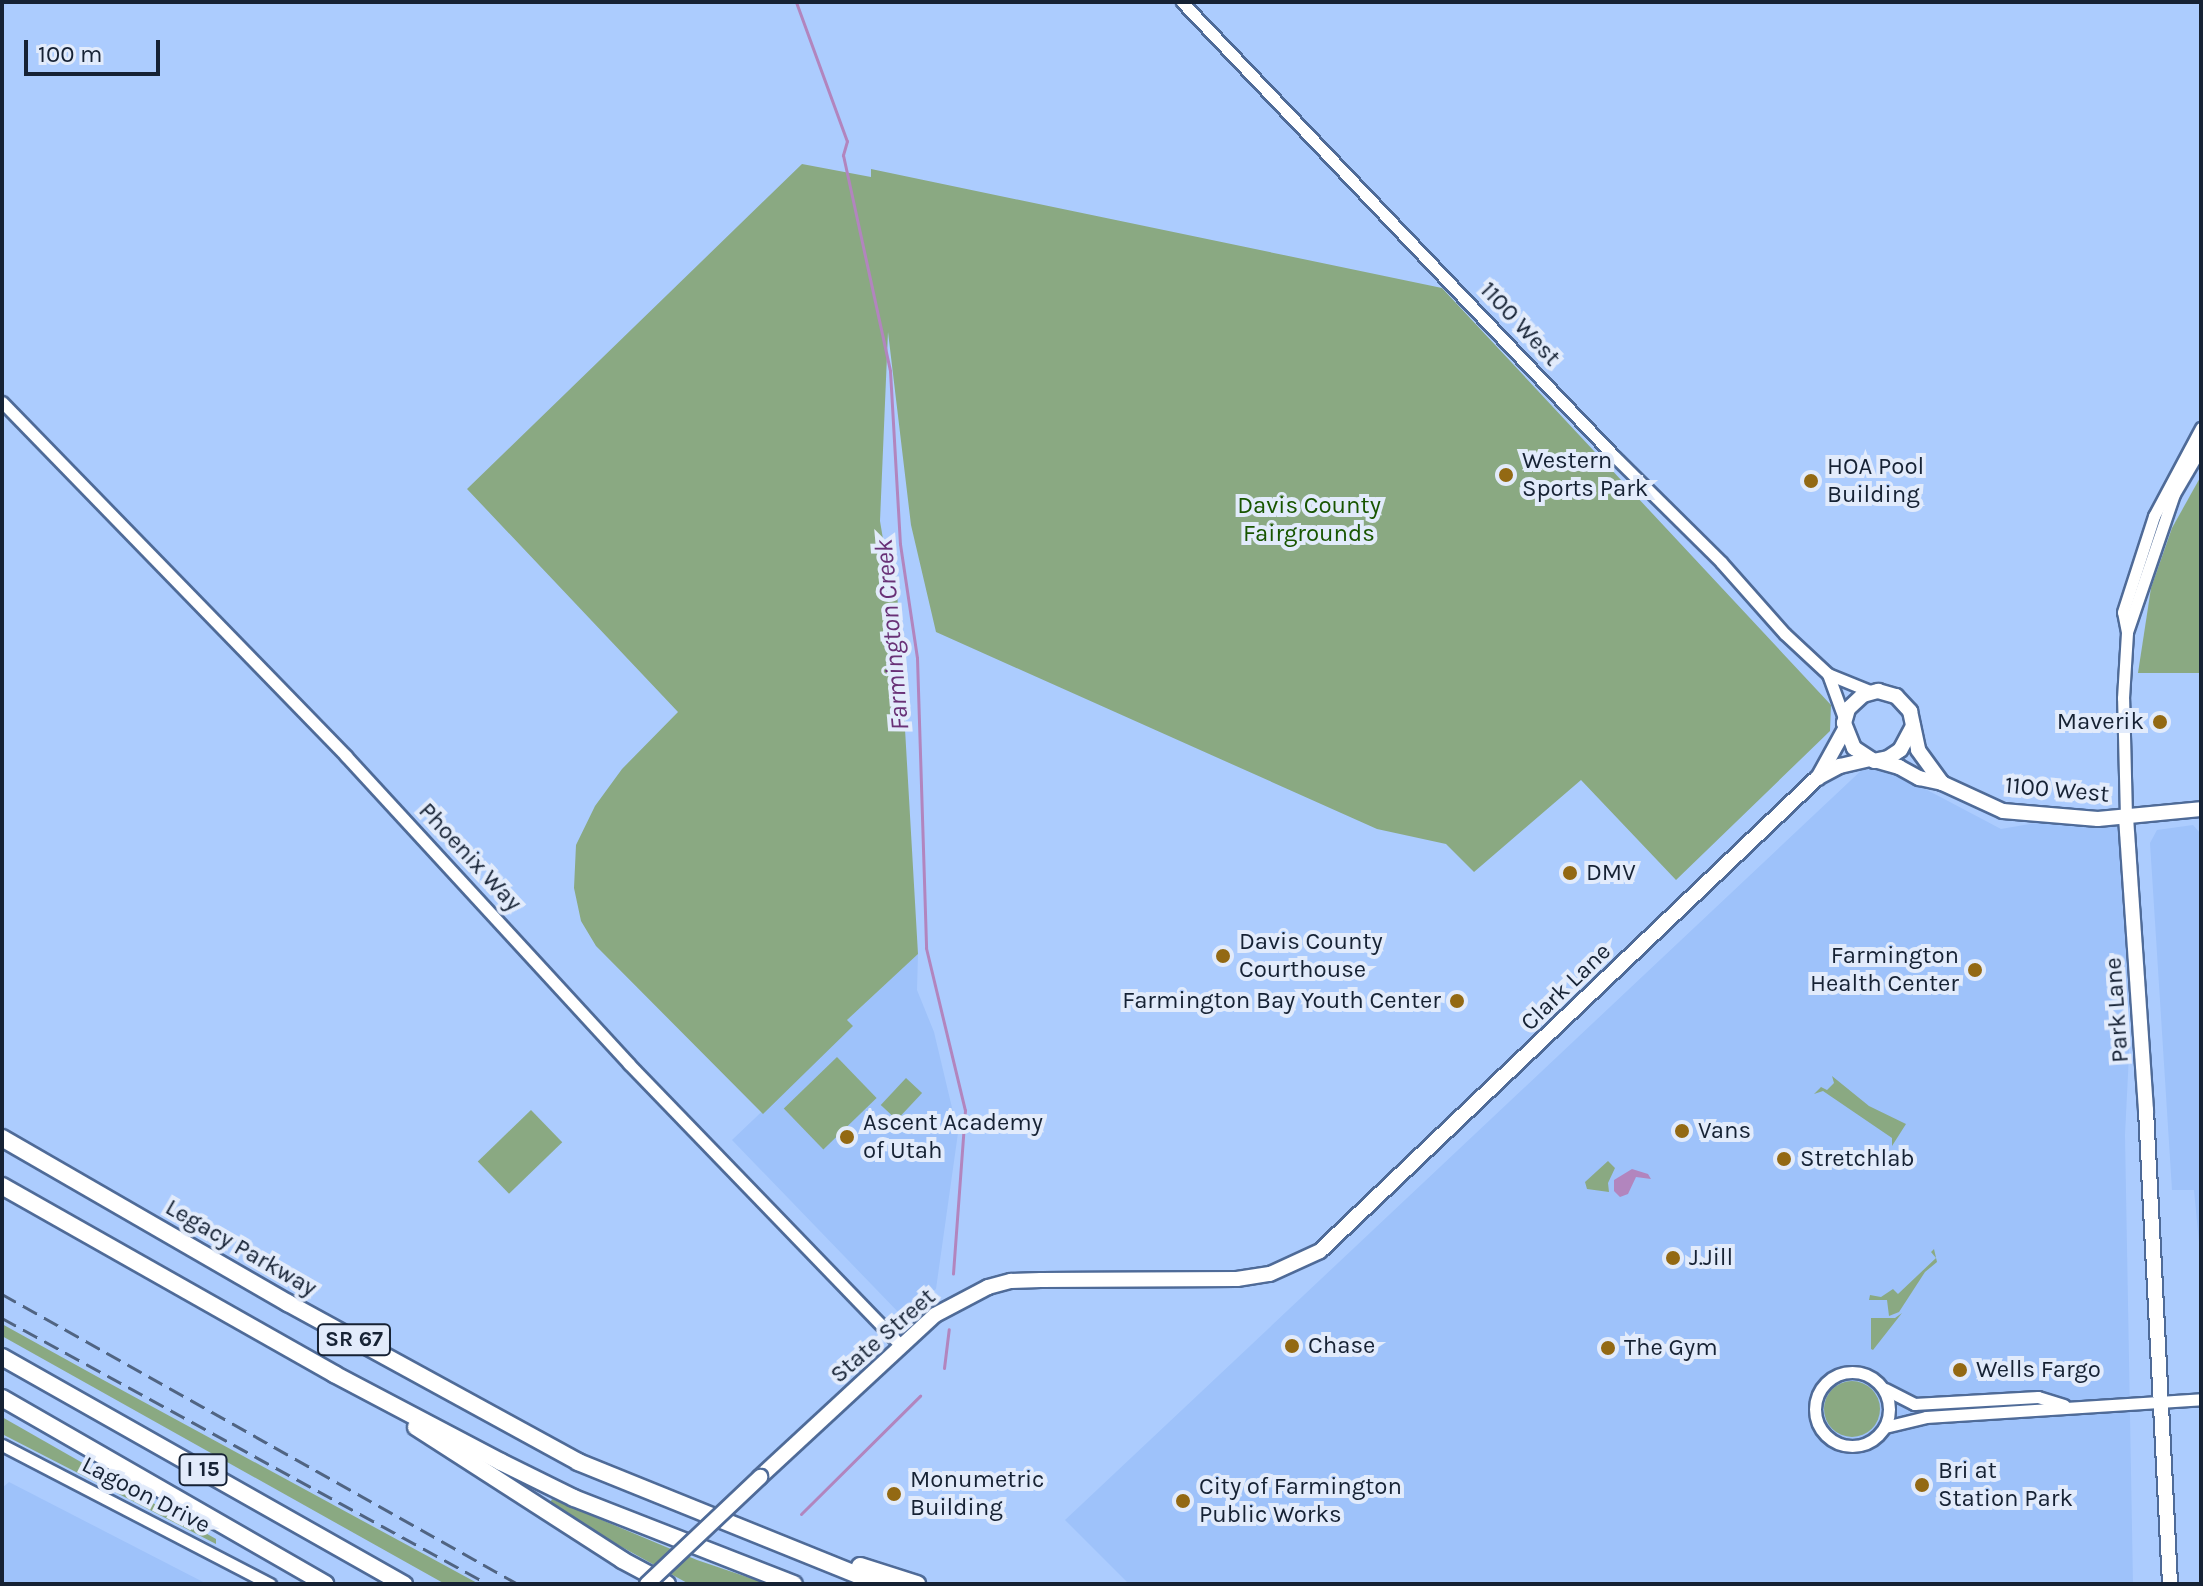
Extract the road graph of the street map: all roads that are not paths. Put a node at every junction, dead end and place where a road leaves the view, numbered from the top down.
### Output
1 (1182, 2) edge
2 (2, 402) edge
3 (2201, 428) edge
4 (2201, 448) edge
5 (2127, 632) junction
6 (1828, 674) junction
7 (1872, 692) junction
8 (1845, 724) junction
9 (1913, 726) junction
10 (1874, 760) junction
11 (1817, 778) junction
12 (1942, 783) junction
13 (2201, 809) edge
14 (2126, 817) junction
15 (2, 1138) edge
16 (2, 1186) edge
17 (1346, 1228) joint
18 (901, 1346) junction
19 (2, 1357) edge
20 (334, 1374) junction
21 (1885, 1389) junction
22 (2, 1398) edge
23 (2201, 1399) edge
24 (2162, 1401) junction
25 (2068, 1406) junction
26 (1885, 1427) junction
27 (2, 1445) edge
28 (718, 1519) junction
29 (270, 1584) edge
30 (325, 1584) edge
31 (404, 1584) edge
32 (647, 1584) edge
33 (667, 1584) edge
34 (794, 1584) edge
35 (880, 1584) edge
36 (917, 1584) edge
37 (2170, 1584) edge

1 - 6 street, 1100 West
2 - 18 street, Phoenix Way
3 - 5 street
4 - 5 street, Park Lane
5 - 14 street, Park Lane
6 - 7 street, 1100 West
6 - 8 street, 1100 West
7 - 8 main road
7 - 9 main road
8 - 10 main road
8 - 11 main road, Clark Lane
9 - 10 main road
9 - 12 main road, 1100 West
10 - 11 main road, Clark Lane
10 - 12 main road, 1100 West
11 - 17 main road, Clark Lane
12 - 14 main road, 1100 West
13 - 14 main road, 1100 West
14 - 24 main road, Park Lane
15 - 28 highway, Legacy Parkway / SR 67
16 - 20 highway, SR 67
17 - 18 main road, State Street
18 - 32 main road, State Street, bridge
19 - 31 highway, I 15
20 - 33 highway
20 - 34 highway
21 - 25 street
21 - 26 street
21 - 26 street
22 - 30 highway, I 15
23 - 24 street
24 - 25 street
24 - 37 main road, Park Lane
25 - 26 street
27 - 29 street, Lagoon Drive
28 - 35 highway
28 - 36 highway

